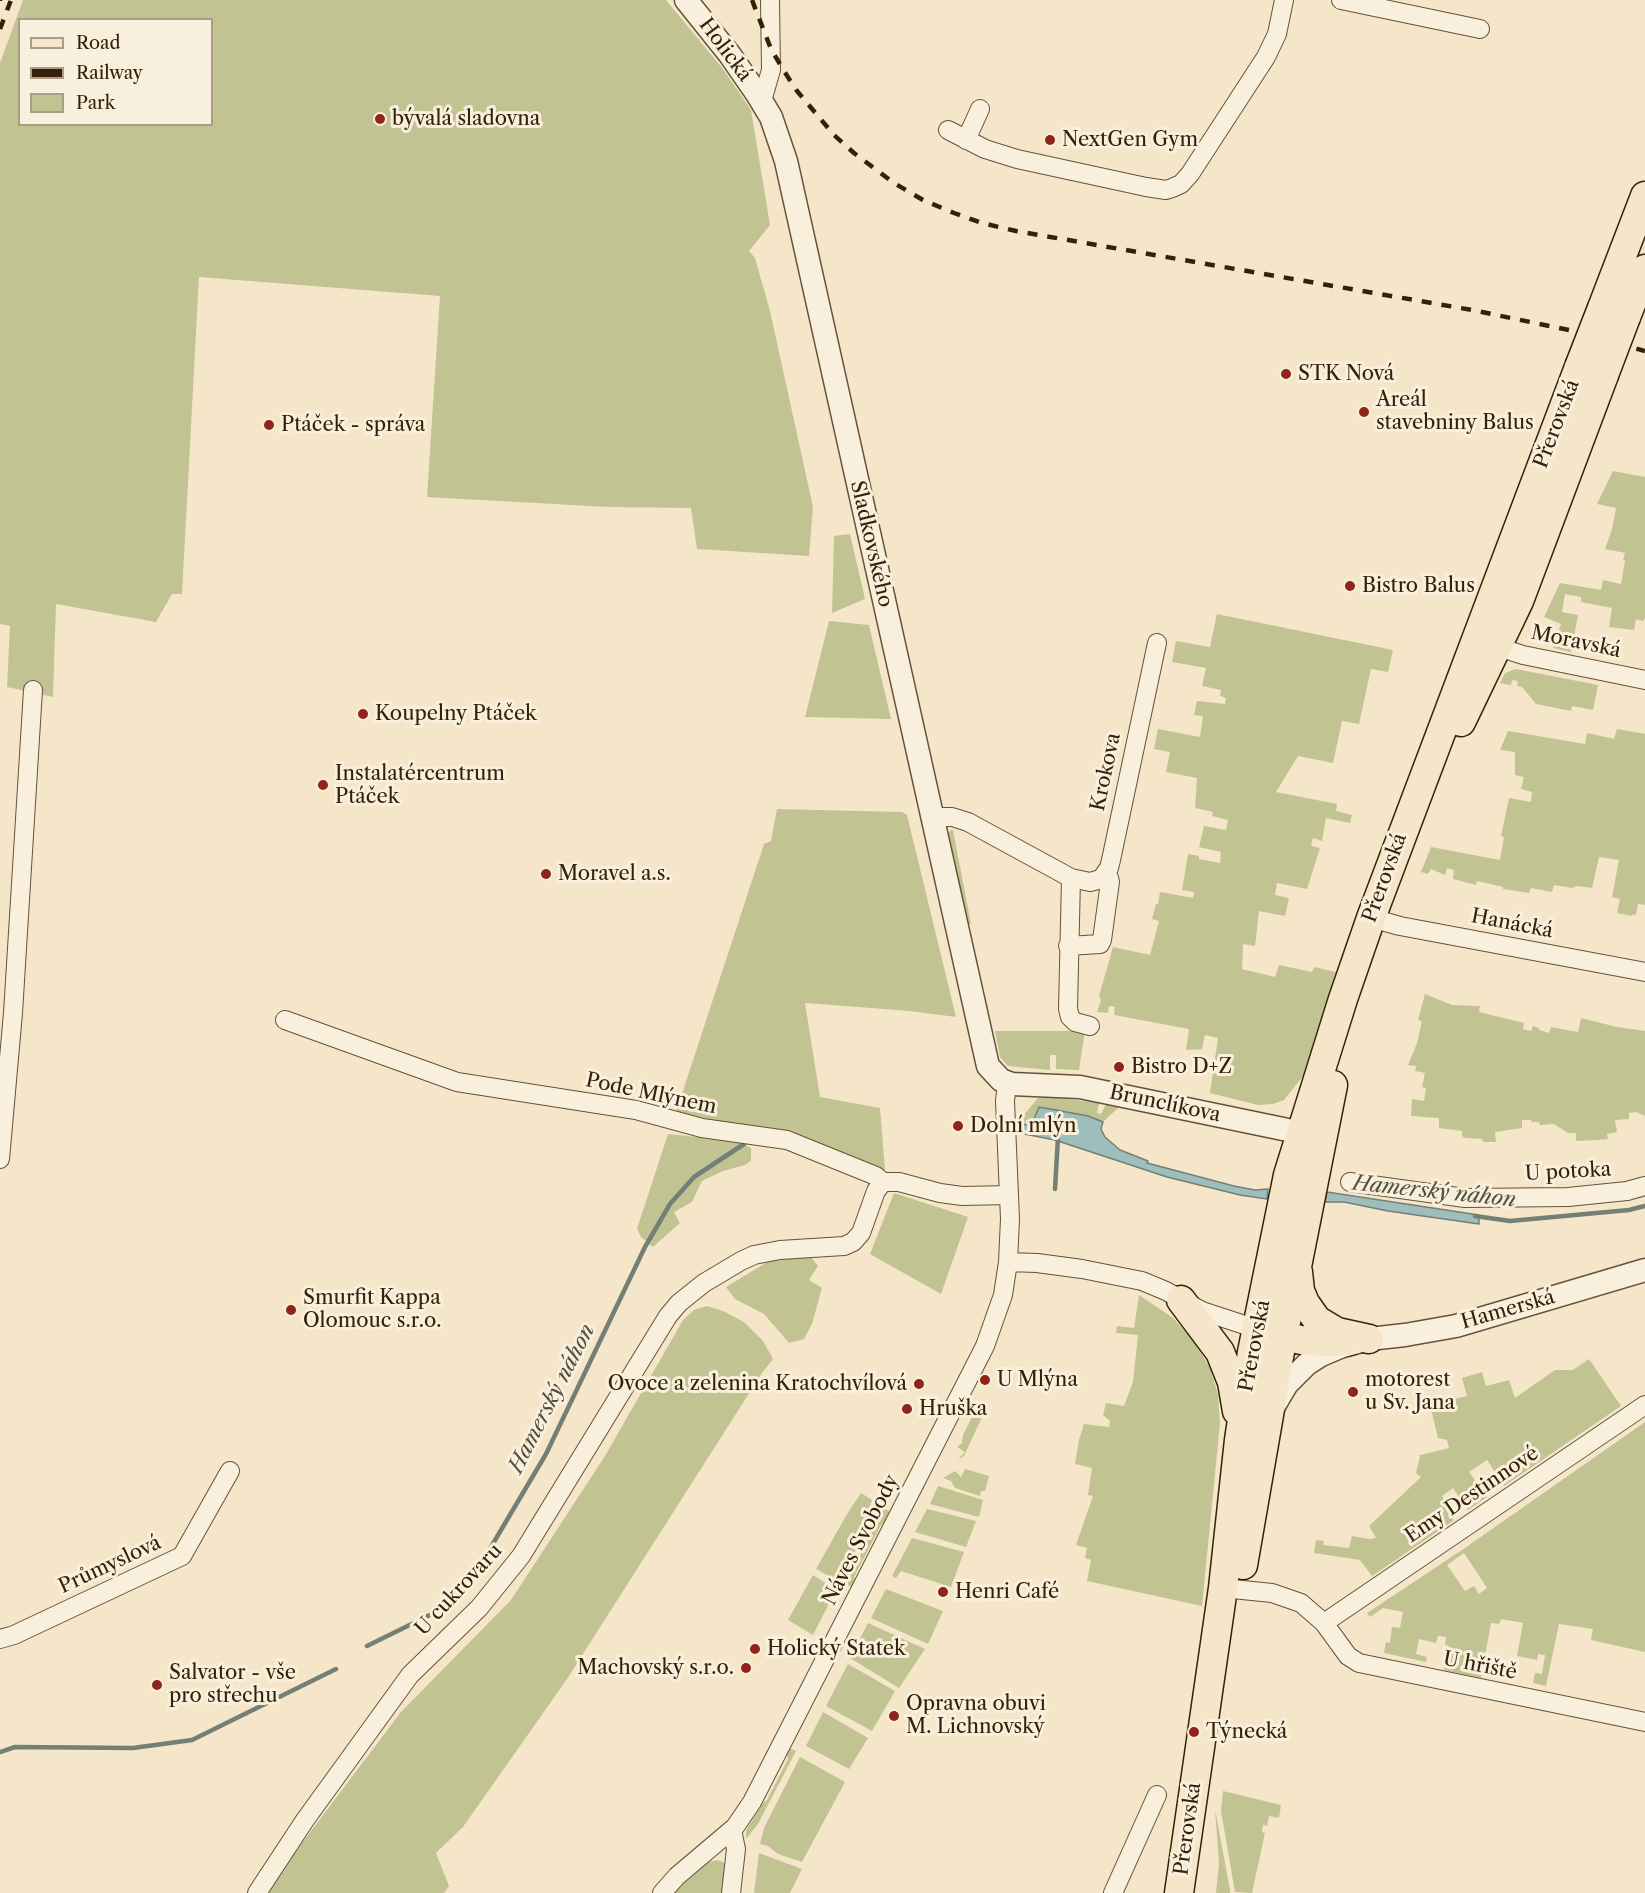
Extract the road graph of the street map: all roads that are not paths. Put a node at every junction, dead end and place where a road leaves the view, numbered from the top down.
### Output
1 (686, 0) edge
2 (770, 0) edge
3 (1284, 0) edge
4 (1341, 0) edge
5 (1480, 30) dead end
6 (762, 101) junction
7 (980, 109) dead end
8 (948, 130) dead end
9 (966, 140) junction
10 (1645, 196) edge
11 (1645, 268) edge
12 (1614, 313) junction
13 (1592, 371) junction
14 (1157, 643) dead end
15 (1498, 647) junction
16 (1645, 680) edge
17 (33, 690) dead end
18 (933, 817) junction
19 (1106, 874) junction
20 (1071, 878) junction
21 (1377, 920) junction
22 (1068, 946) junction
23 (1645, 972) edge
24 (285, 1020) dead end
25 (1090, 1026) dead end
26 (1007, 1083) junction
27 (1311, 1135) junction
28 (0, 1158) edge
29 (883, 1182) junction
30 (1350, 1182) dead end
31 (1645, 1186) edge
32 (1009, 1195) junction
33 (1299, 1254) junction
34 (1008, 1262) junction
35 (1645, 1270) edge
36 (1181, 1300) junction
37 (1270, 1332) junction
38 (1369, 1339) junction
39 (1645, 1405) edge
40 (1267, 1421) junction
41 (1239, 1440) junction
42 (230, 1471) dead end
43 (1231, 1588) junction
44 (1324, 1623) junction
45 (0, 1639) edge
46 (1645, 1722) edge
47 (1157, 1795) dead end
48 (732, 1830) junction
49 (257, 1893) edge
50 (662, 1893) edge
51 (731, 1893) edge
52 (1113, 1893) edge
53 (1179, 1893) edge
54 (1197, 1893) edge

1 - 6 street, Holická
2 - 6 street
3 - 9 street
4 - 5 street
6 - 18 street, Sladkovského
7 - 9 street
8 - 9 street
10 - 12 main road, Přerovská
11 - 12 main road, Přerovská
12 - 13 main road, Přerovská, bridge
13 - 15 main road, Přerovská
13 - 21 main road, Přerovská
14 - 19 street, Krokova
15 - 16 street, Moravská
15 - 21 main road, Přerovská
17 - 28 street
18 - 20 street
18 - 26 street, Sladkovského
19 - 20 street
19 - 22 street, Krokova
20 - 22 street
21 - 23 street, Hanácká
21 - 27 main road, Přerovská
22 - 25 street
24 - 29 street, Pode Mlýnem
26 - 27 street, Brunclíkova
26 - 32 street, Náves Svobody
27 - 33 main road, Přerovská
27 - 37 main road, Přerovská
29 - 32 street, Pode Mlýnem
29 - 49 street, U cukrovaru
30 - 31 street, U potoka
32 - 34 street, Náves Svobody
33 - 37 main road, Přerovská
33 - 38 main road
34 - 36 street
34 - 48 street, Náves Svobody
35 - 38 street, Hamerská
36 - 37 street
36 - 41 main road
37 - 38 main road
37 - 40 main road, Přerovská
37 - 41 main road, Přerovská
38 - 40 street, Hamerská
39 - 44 street, Emy Destinnové
40 - 43 main road, Přerovská
41 - 43 main road, Přerovská
42 - 45 street, Průmyslová
43 - 44 street
43 - 53 main road, Přerovská
43 - 54 main road, Přerovská
44 - 46 street, U hřiště
47 - 52 street
48 - 50 street, Náves Svobody
48 - 51 street

